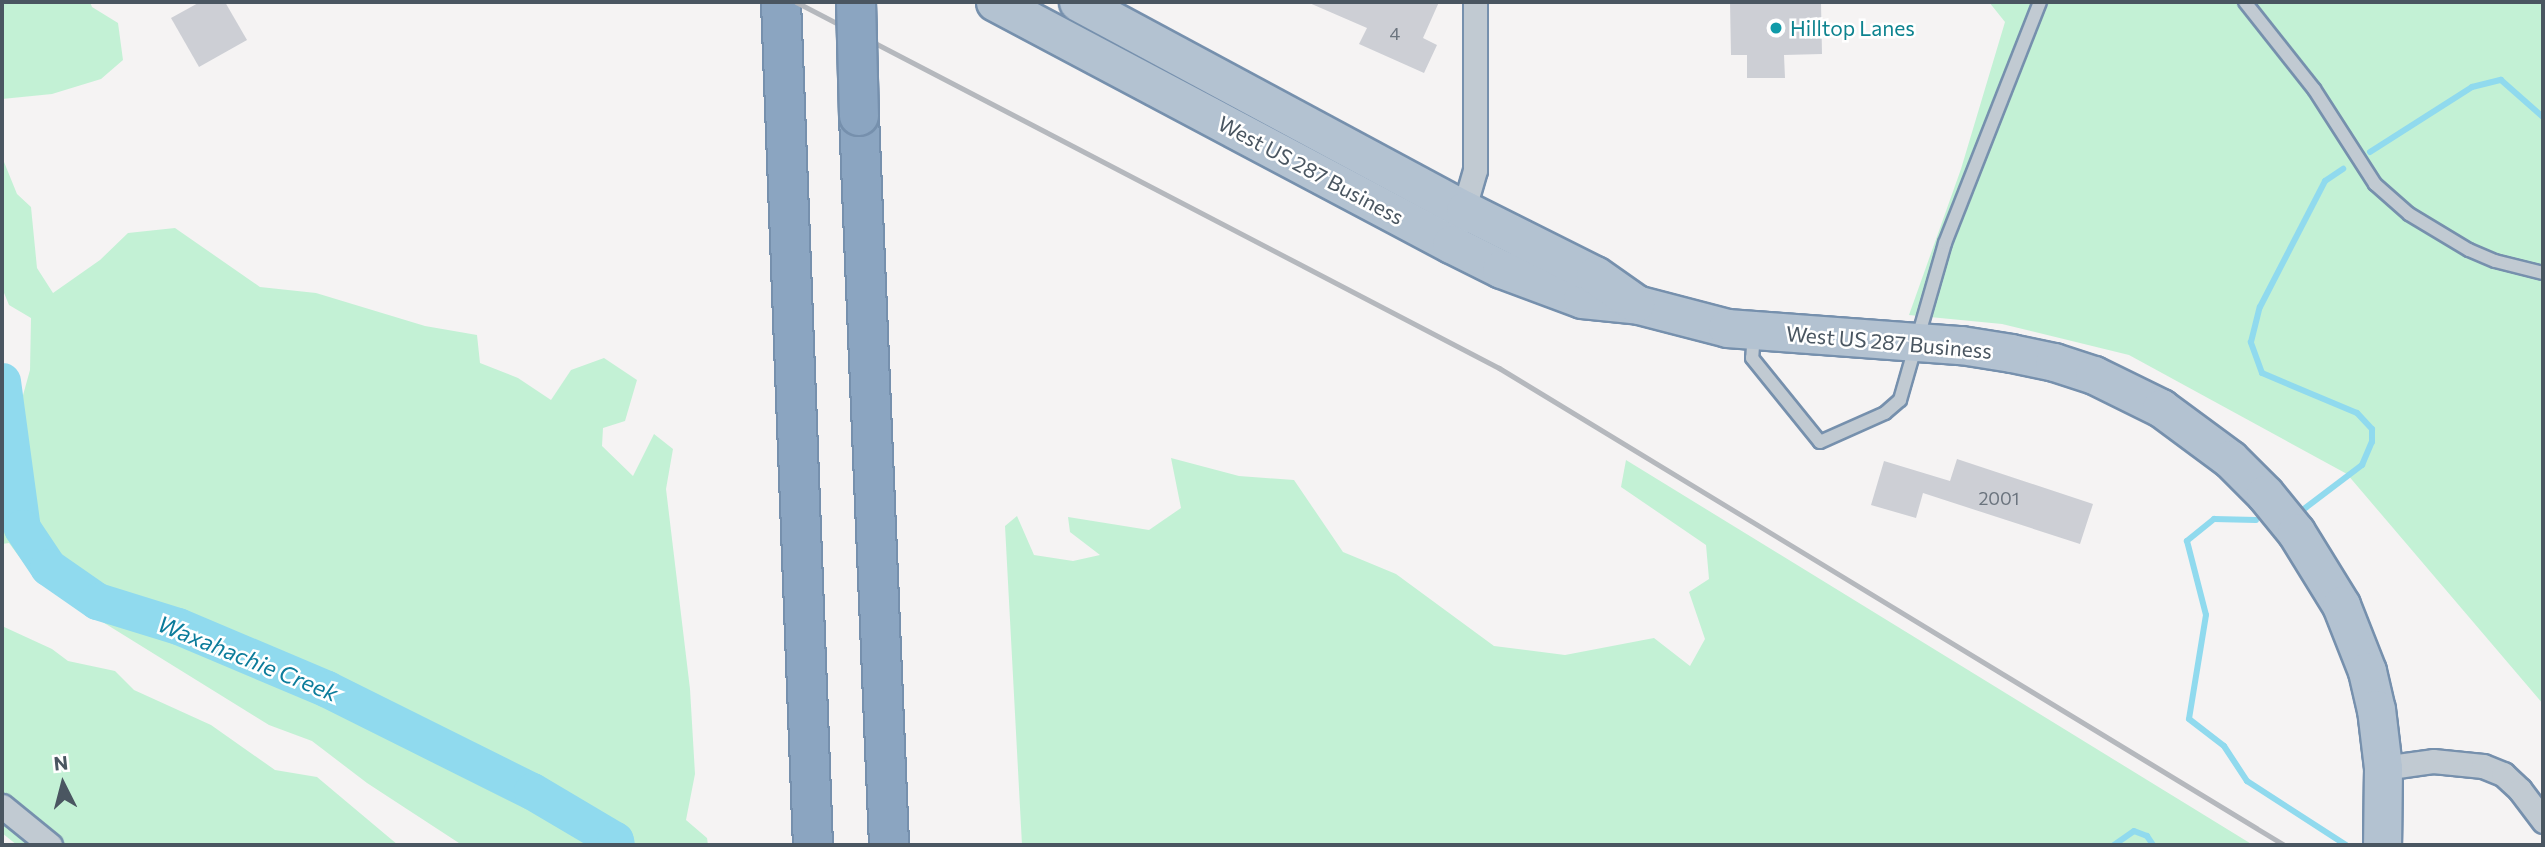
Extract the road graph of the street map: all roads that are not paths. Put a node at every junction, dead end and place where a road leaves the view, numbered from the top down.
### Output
1 (781, 2) edge
2 (856, 2) edge
3 (996, 2) edge
4 (1077, 2) edge
5 (1475, 2) edge
6 (2040, 2) edge
7 (2245, 2) edge
8 (1465, 210) junction
9 (1451, 244) junction
10 (2543, 273) edge
11 (1639, 306) junction
12 (1754, 331) junction
13 (1915, 341) junction
14 (2383, 768) junction
15 (2, 806) edge
16 (2543, 821) edge
17 (50, 845) edge
18 (813, 845) edge
19 (889, 845) edge
20 (2382, 845) edge

1 - 18 highway
2 - 19 highway, bridge
3 - 9 main road, West US 287 Business
4 - 8 main road, West US 287 Business
5 - 8 street
6 - 13 lane
7 - 10 lane
8 - 9 street
8 - 11 main road, West US 287 Business
9 - 11 main road, West US 287 Business
11 - 12 main road, West US 287 Business
12 - 13 main road, West US 287 Business
12 - 13 lane
13 - 14 main road, West US 287 Business
14 - 16 street
14 - 20 main road, West US 287 Business
15 - 17 street

